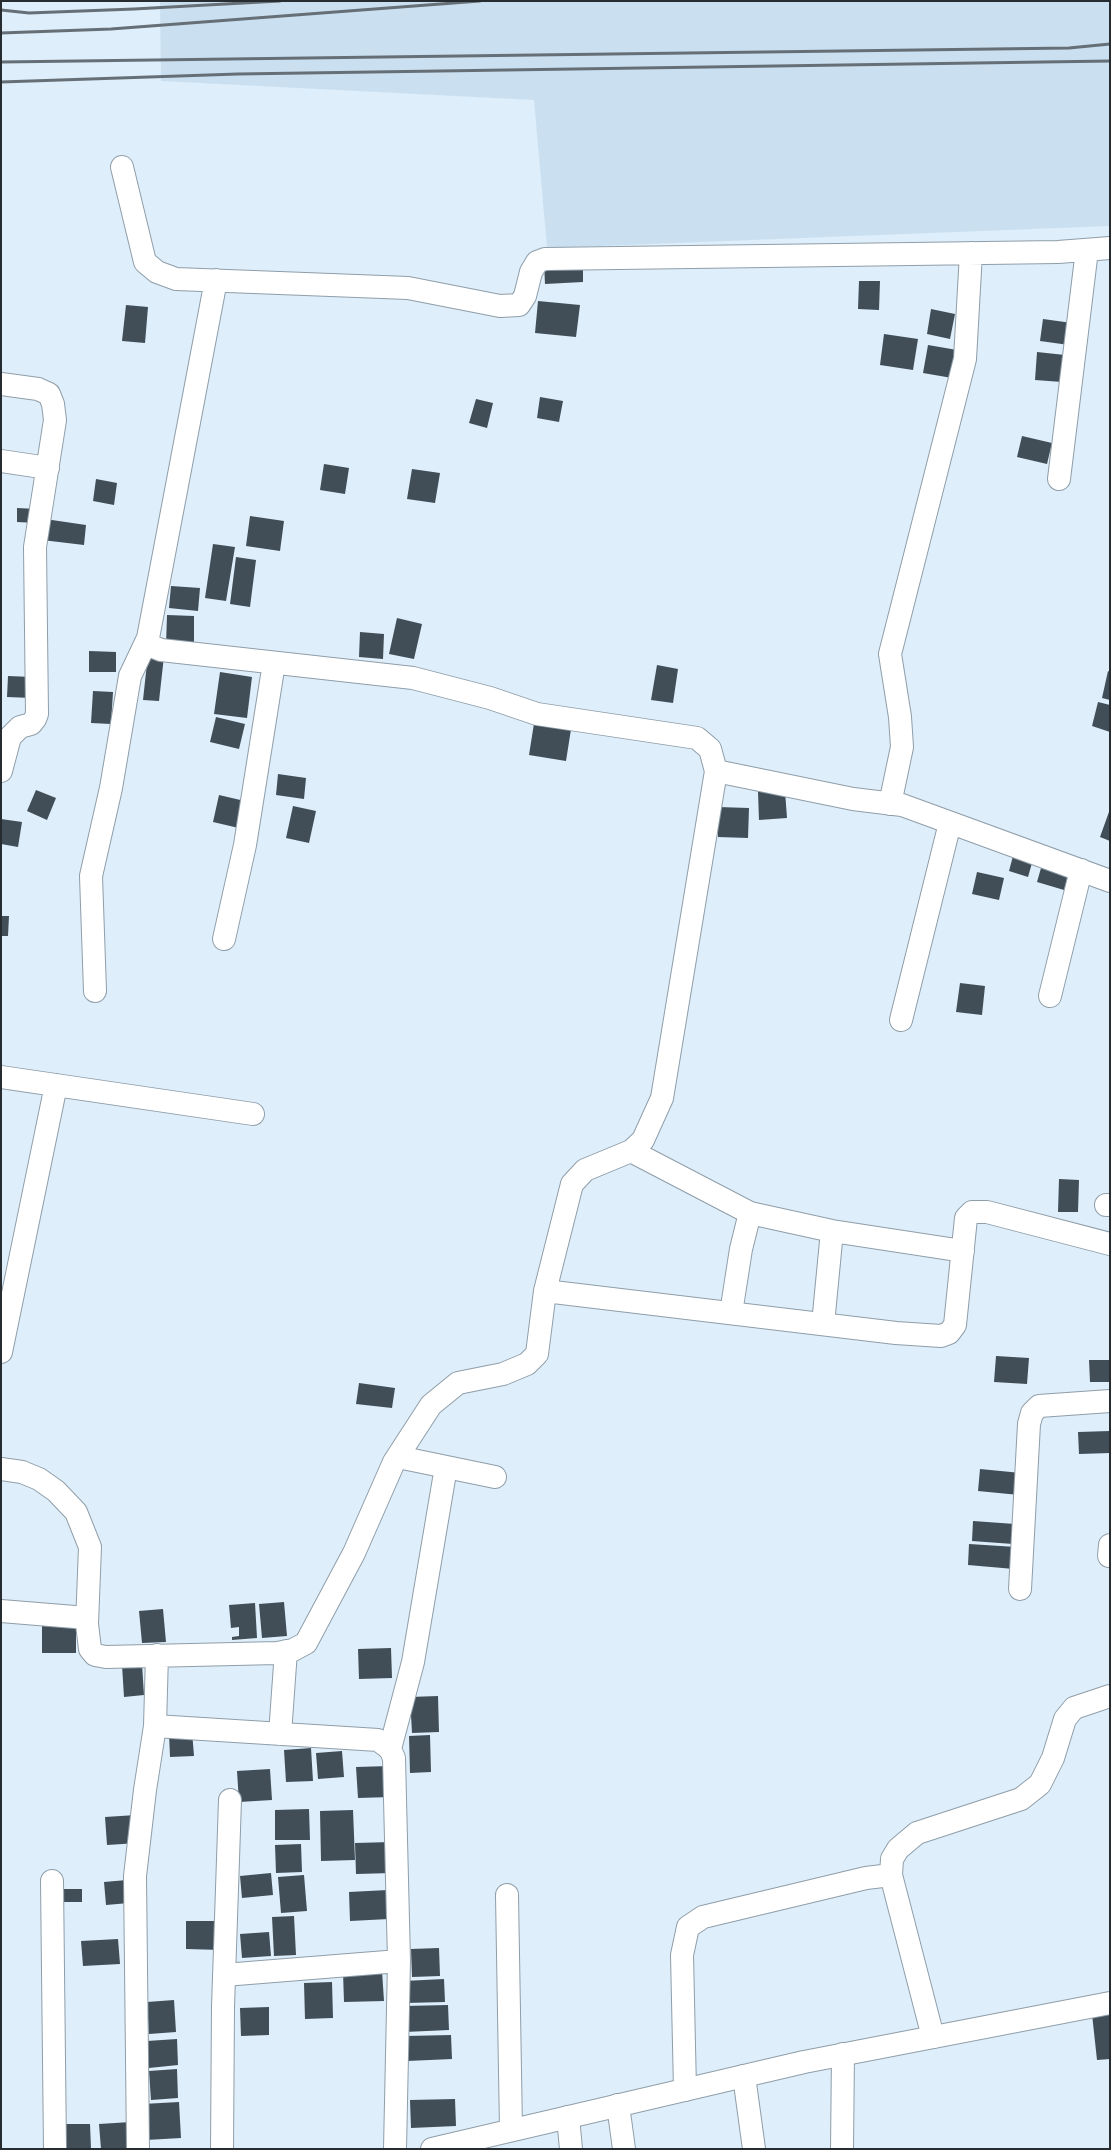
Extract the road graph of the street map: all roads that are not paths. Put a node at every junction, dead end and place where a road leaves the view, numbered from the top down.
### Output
1 (122, 167) dead end
2 (1110, 248) edge
3 (1086, 250) junction
4 (971, 253) junction
5 (216, 280) junction
6 (1, 384) edge
7 (1, 461) edge
8 (48, 468) junction
9 (1059, 479) dead end
10 (148, 638) junction
11 (274, 663) junction
12 (3, 758) edge
13 (716, 771) junction
14 (890, 804) junction
15 (950, 823) junction
16 (1081, 870) junction
17 (1110, 881) edge
18 (224, 939) dead end
19 (95, 991) dead end
20 (1050, 996) dead end
21 (901, 1020) dead end
22 (1, 1077) edge
23 (56, 1085) junction
24 (253, 1114) dead end
25 (631, 1151) junction
26 (750, 1213) junction
27 (832, 1231) junction
28 (1110, 1244) edge
29 (963, 1251) junction
30 (545, 1291) junction
31 (731, 1313) junction
32 (823, 1324) junction
33 (1, 1352) edge
34 (1110, 1401) edge
35 (398, 1457) junction
36 (446, 1467) junction
37 (1, 1469) edge
38 (495, 1477) dead end
39 (1020, 1590) dead end
40 (1, 1611) edge
41 (87, 1618) junction
42 (286, 1651) junction
43 (157, 1655) junction
44 (1110, 1696) edge
45 (155, 1726) junction
46 (280, 1734) junction
47 (390, 1749) junction
48 (230, 1800) dead end
49 (891, 1875) junction
50 (52, 1882) dead end
51 (507, 1895) dead end
52 (399, 1961) junction
53 (224, 1975) junction
54 (1110, 2003) edge
55 (933, 2037) junction
56 (843, 2054) junction
57 (744, 2076) junction
58 (685, 2090) junction
59 (618, 2105) junction
60 (568, 2117) junction
61 (511, 2130) junction
62 (461, 2146) edge
63 (55, 2149) edge
64 (138, 2149) edge
65 (222, 2149) edge
66 (395, 2149) edge
67 (432, 2149) edge
68 (571, 2149) edge
69 (624, 2149) edge
70 (754, 2149) edge
71 (842, 2149) edge

1 - 5 street
2 - 3 street
3 - 4 street
3 - 9 street
4 - 5 street
4 - 14 street
5 - 10 street
6 - 8 street
7 - 8 street
8 - 12 street
10 - 11 street
10 - 19 street
11 - 13 street
11 - 18 street
13 - 14 street
13 - 25 street
14 - 15 street
15 - 16 street
15 - 21 street
16 - 17 street
16 - 20 street
22 - 23 street
23 - 24 street
23 - 33 street
25 - 26 street
25 - 30 street
26 - 27 street
26 - 31 street
27 - 29 street
27 - 32 street
28 - 29 street
29 - 32 street
30 - 31 street
30 - 35 street
31 - 32 street
34 - 39 street
35 - 36 street
35 - 42 street
36 - 38 street
36 - 47 street
37 - 41 street
40 - 41 street
41 - 43 street
42 - 43 street
42 - 46 street
43 - 45 street
44 - 49 street
45 - 46 street
45 - 64 street
46 - 47 street
47 - 52 street
48 - 53 street
49 - 55 street
49 - 58 street
50 - 63 street
51 - 61 street
52 - 53 street
52 - 66 street
53 - 65 street
54 - 55 street
55 - 56 street
56 - 57 street
56 - 71 street
57 - 58 street
57 - 70 street
58 - 59 street
59 - 60 street
59 - 69 street
60 - 61 street
60 - 68 street
61 - 62 street
62 - 67 street

